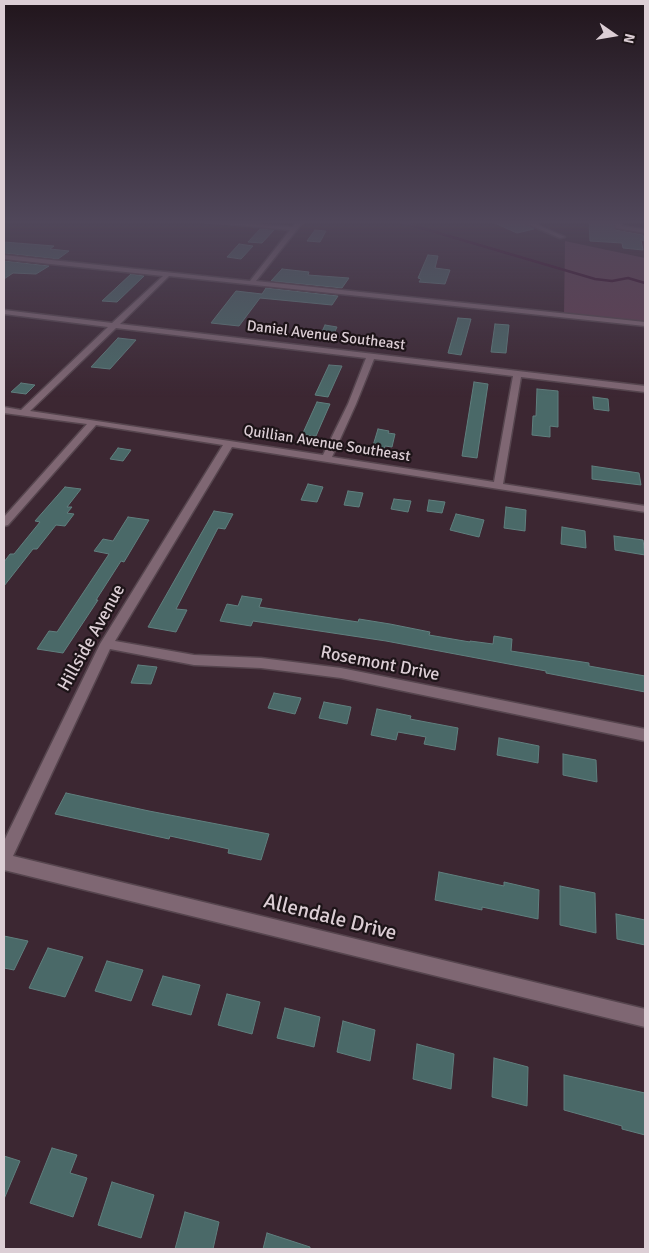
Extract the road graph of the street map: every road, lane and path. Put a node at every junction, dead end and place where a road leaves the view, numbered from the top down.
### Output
1 (160, 280) edge
2 (236, 280) edge
3 (252, 282) joint
4 (4, 312) edge
5 (645, 324) edge
6 (114, 325) junction
7 (370, 355) junction
8 (517, 374) junction
9 (645, 389) edge
10 (4, 410) edge
11 (22, 413) junction
12 (94, 422) junction
13 (229, 444) junction
14 (326, 458) junction
15 (498, 486) junction
16 (645, 510) edge
17 (4, 523) edge
18 (106, 644) junction
19 (645, 735) edge
20 (4, 858) edge
21 (4, 862) edge
22 (645, 1018) edge

1 - 6 street
2 - 3 street
3 - 5 street
4 - 6 street, Daniel Avenue Southeast
6 - 7 street, Daniel Avenue Southeast
6 - 11 street
7 - 8 street, Daniel Avenue Southeast
7 - 14 street
8 - 9 street, Daniel Avenue Southeast
8 - 15 street
10 - 11 street, Quillian Avenue Southeast
11 - 12 street, Quillian Avenue Southeast
12 - 13 street, Quillian Avenue Southeast
12 - 17 street
13 - 14 street, Quillian Avenue Southeast
13 - 18 street, Hillside Avenue
14 - 15 street, Quillian Avenue Southeast
15 - 16 street, Quillian Avenue Southeast
18 - 19 street, Rosemont Drive
18 - 20 street, Hillside Avenue
21 - 22 street, Allendale Drive

